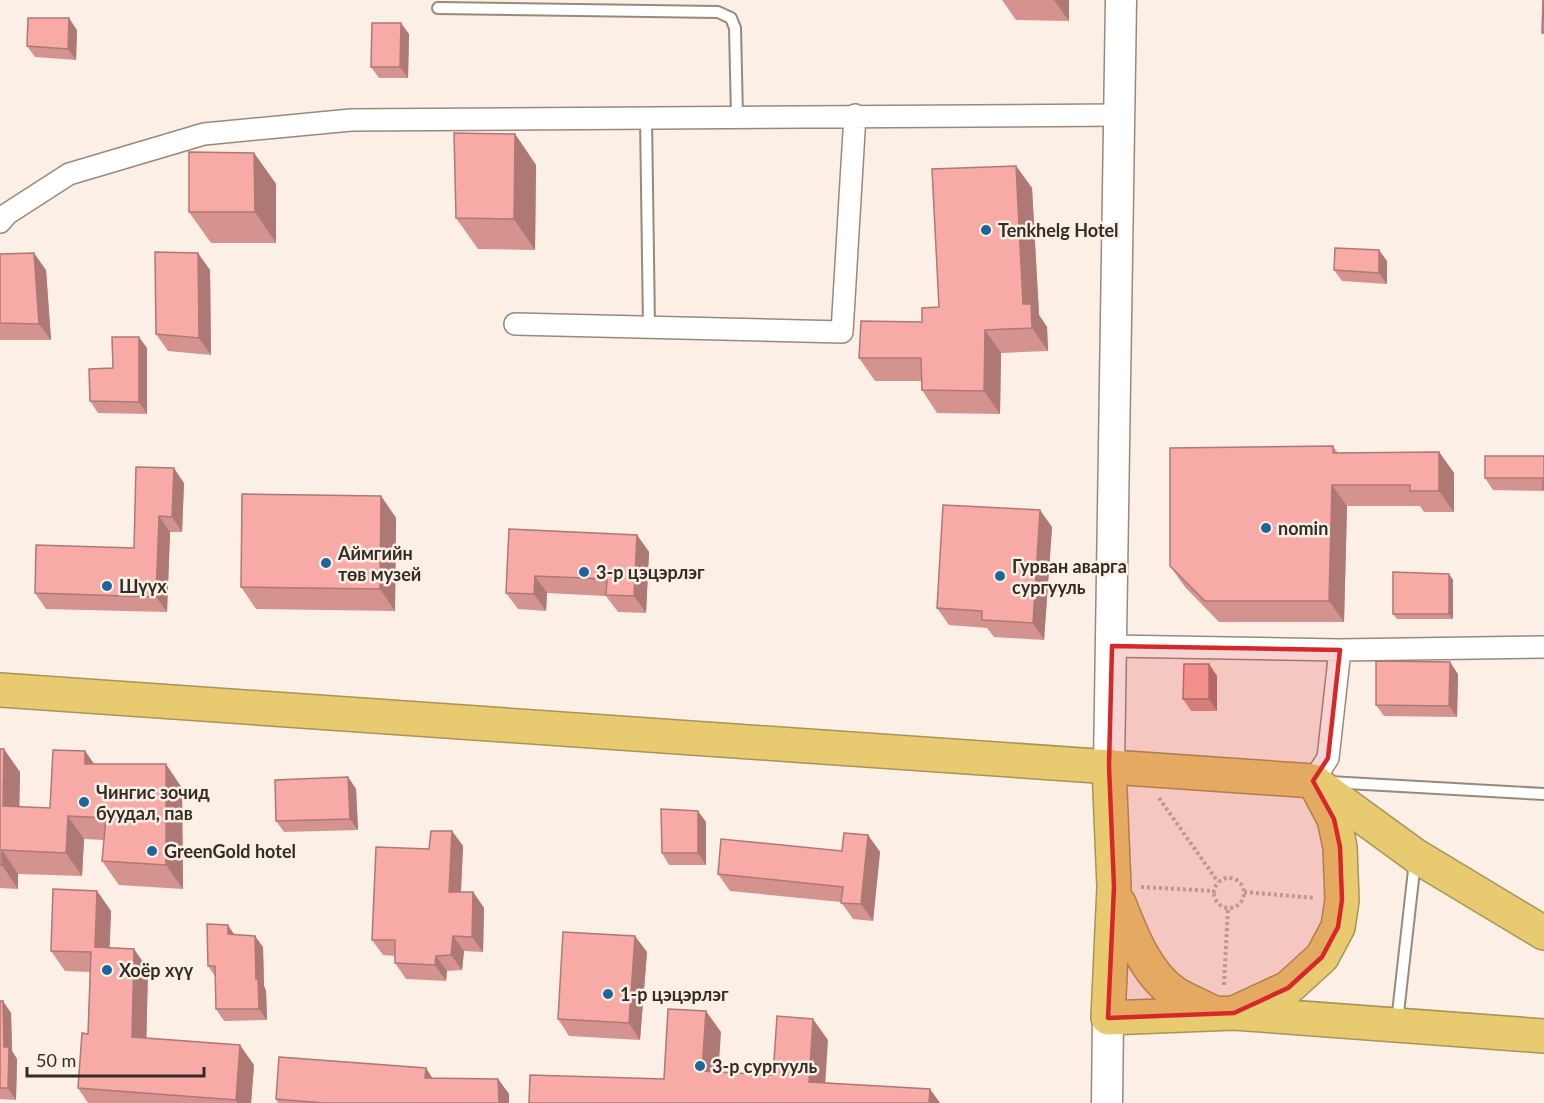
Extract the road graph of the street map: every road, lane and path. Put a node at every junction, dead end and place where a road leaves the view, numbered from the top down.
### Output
1 (1121, 0) edge
2 (438, 8) dead end
3 (1121, 115) junction
4 (737, 116) junction
5 (855, 116) junction
6 (646, 117) junction
7 (0, 222) edge
8 (515, 324) dead end
9 (649, 327) junction
10 (1112, 646) junction
11 (1544, 647) edge
12 (1340, 650) junction
13 (0, 690) edge
14 (1108, 766) junction
15 (1313, 781) junction
16 (1544, 794) edge
17 (1158, 797) dead end
18 (1416, 856) junction
19 (1218, 882) junction
20 (1126, 887) junction
21 (1214, 891) junction
22 (1244, 892) junction
23 (1342, 900) junction
24 (1228, 908) junction
25 (1544, 933) edge
26 (1224, 1005) junction
27 (1108, 1018) junction
28 (1397, 1025) junction
29 (1544, 1035) edge
30 (1107, 1103) edge

1 - 3 main road
2 - 4 lane
3 - 5 street
3 - 10 main road
4 - 5 street
4 - 6 street
5 - 9 street
6 - 7 street
6 - 9 lane
8 - 9 street
10 - 12 street
10 - 14 main road
11 - 12 street
12 - 15 street
13 - 14 highway
14 - 15 highway
14 - 20 highway
15 - 16 lane
15 - 18 highway
15 - 23 highway
17 - 19 path
18 - 25 highway
18 - 28 lane
19 - 21 path
19 - 22 path
20 - 21 path
20 - 26 highway
20 - 27 highway
21 - 24 path
22 - 23 path
22 - 24 path
23 - 26 highway
24 - 26 path
26 - 27 highway
26 - 28 highway
27 - 30 main road
28 - 29 highway

